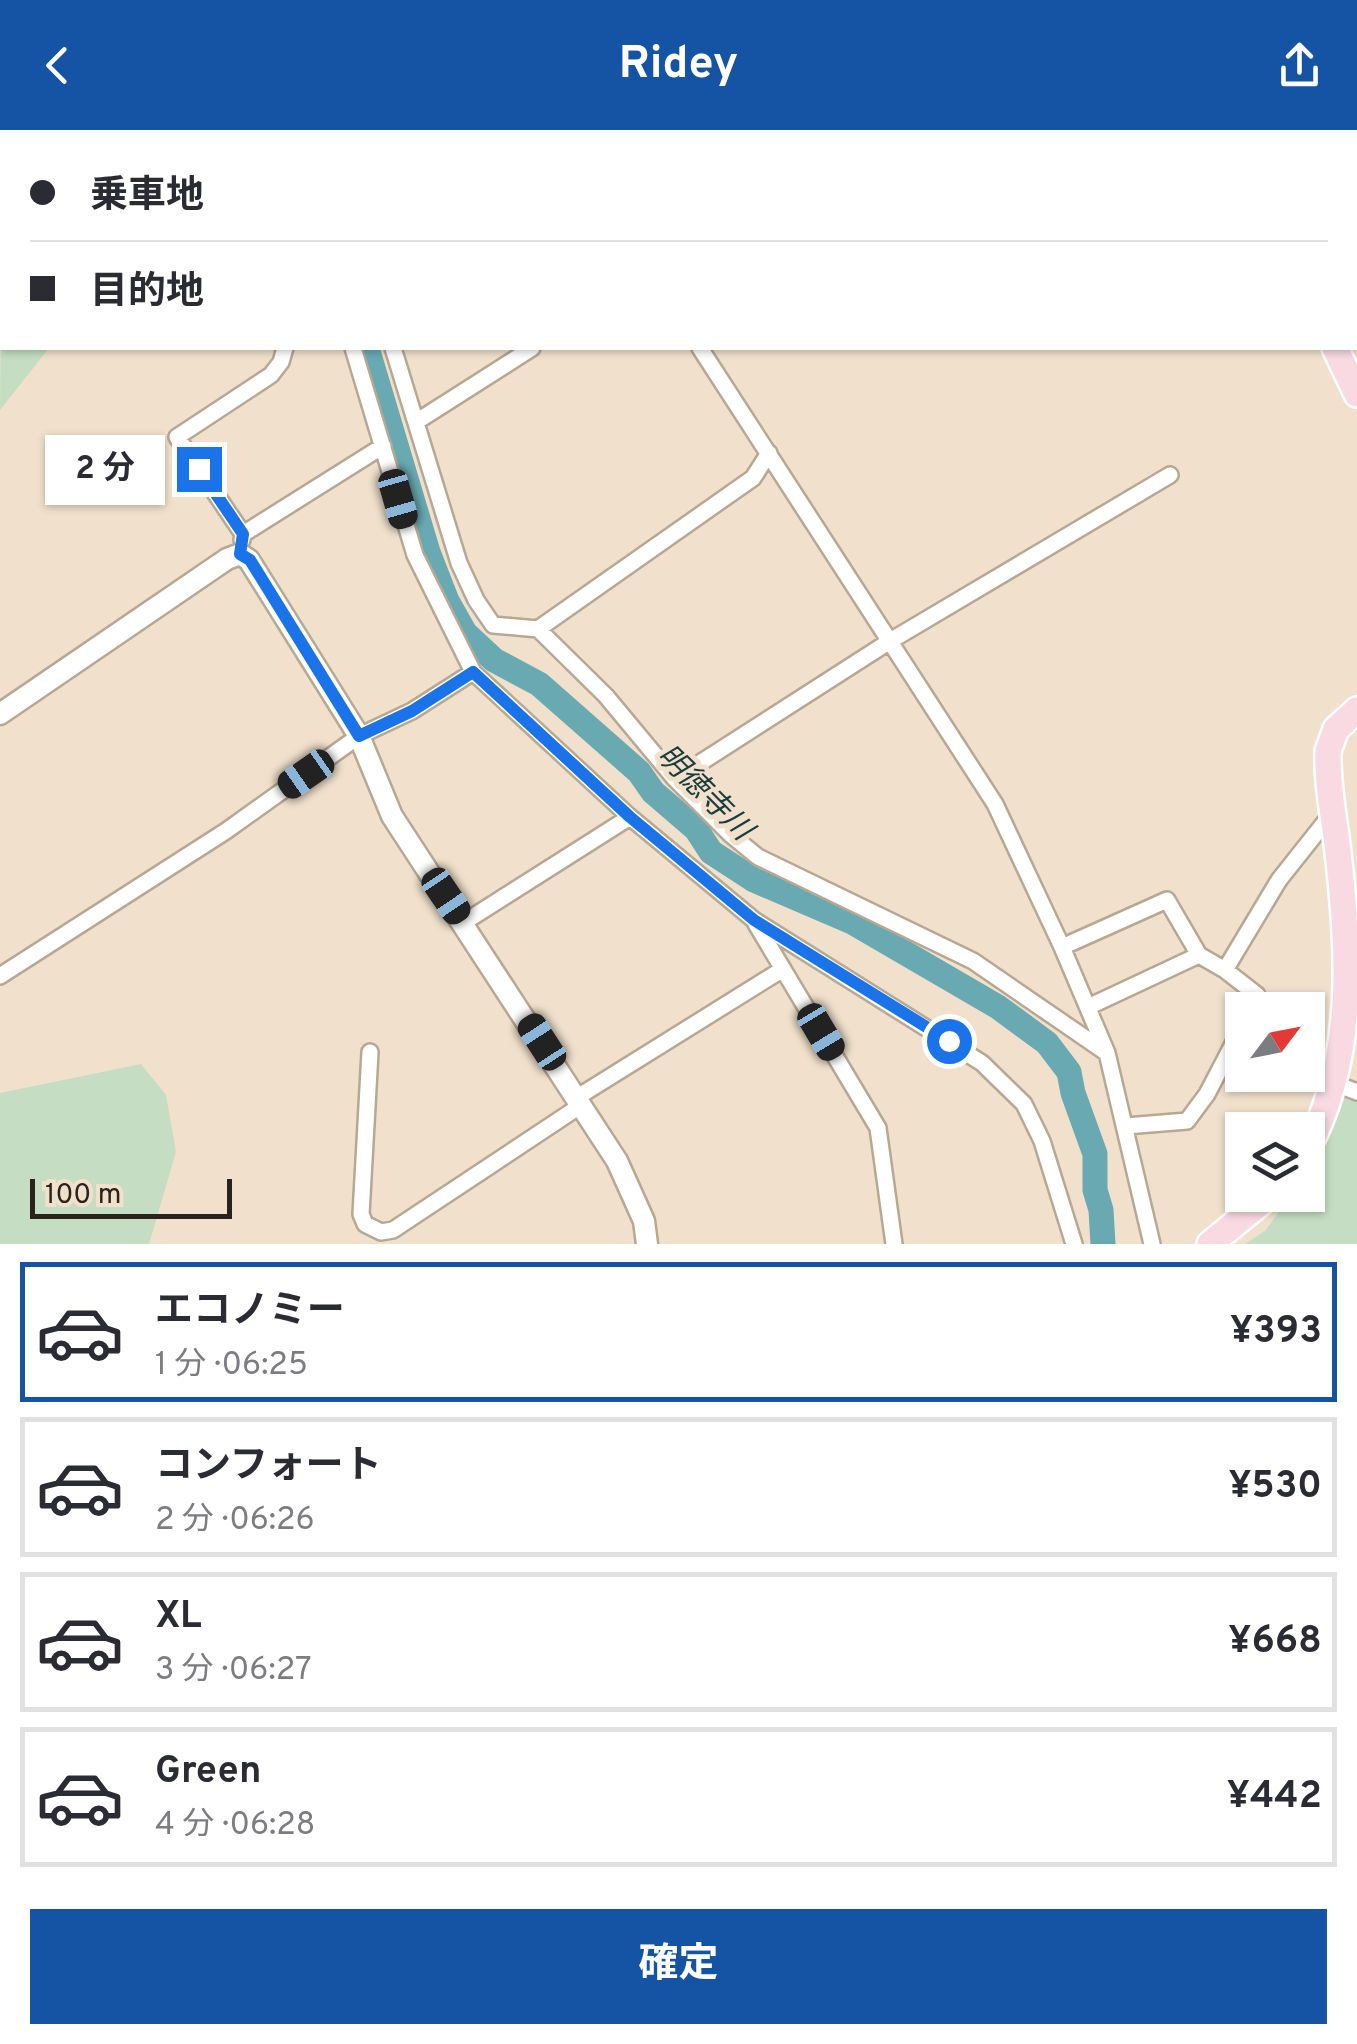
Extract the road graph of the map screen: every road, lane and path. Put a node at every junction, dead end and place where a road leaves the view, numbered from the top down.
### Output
1 (284, 350) edge
2 (354, 350) edge
3 (394, 350) edge
4 (529, 350) edge
5 (701, 350) edge
6 (1336, 350) edge
7 (1357, 394) edge
8 (416, 422) junction
9 (383, 446) junction
10 (769, 453) junction
11 (1170, 474) dead end
12 (241, 544) junction
13 (538, 629) junction
14 (890, 641) junction
15 (473, 672) junction
16 (1357, 710) edge
17 (0, 714) edge
18 (359, 736) junction
19 (675, 779) junction
20 (1332, 812) junction
21 (630, 817) junction
22 (1308, 842) junction
23 (1337, 844) junction
24 (754, 920) junction
25 (463, 923) junction
26 (1062, 947) junction
27 (1199, 956) junction
28 (783, 969) junction
29 (1225, 970) junction
30 (0, 976) edge
31 (1253, 992) edge
32 (1088, 1008) junction
33 (370, 1052) dead end
34 (1107, 1053) junction
35 (1225, 1059) edge
36 (1347, 1088) edge
37 (578, 1102) junction
38 (1325, 1121) edge
39 (1126, 1126) junction
40 (1249, 1212) edge
41 (647, 1244) edge
42 (894, 1244) edge
43 (1074, 1244) edge
44 (1152, 1244) edge
45 (1210, 1244) edge

1 - 12 street
2 - 9 street
3 - 8 street
4 - 8 street
5 - 10 street
6 - 7 main road
8 - 13 street
9 - 12 street
9 - 15 street
10 - 13 street
10 - 14 street
11 - 14 street
12 - 17 street
12 - 18 street
13 - 19 street
14 - 19 street
14 - 26 street
15 - 18 street
15 - 21 street
16 - 20 main road
18 - 25 street
18 - 30 street
19 - 34 street
20 - 22 street
20 - 23 main road
21 - 24 street
21 - 25 street
22 - 23 street
22 - 29 street
23 - 36 main road
24 - 28 street
24 - 43 street
25 - 37 street
26 - 27 street
26 - 32 street
27 - 29 street
27 - 32 street
28 - 37 street
28 - 42 street
29 - 31 street
32 - 34 street
33 - 37 street
34 - 39 street
35 - 39 street
36 - 38 main road
37 - 41 street
39 - 44 street
40 - 45 main road

